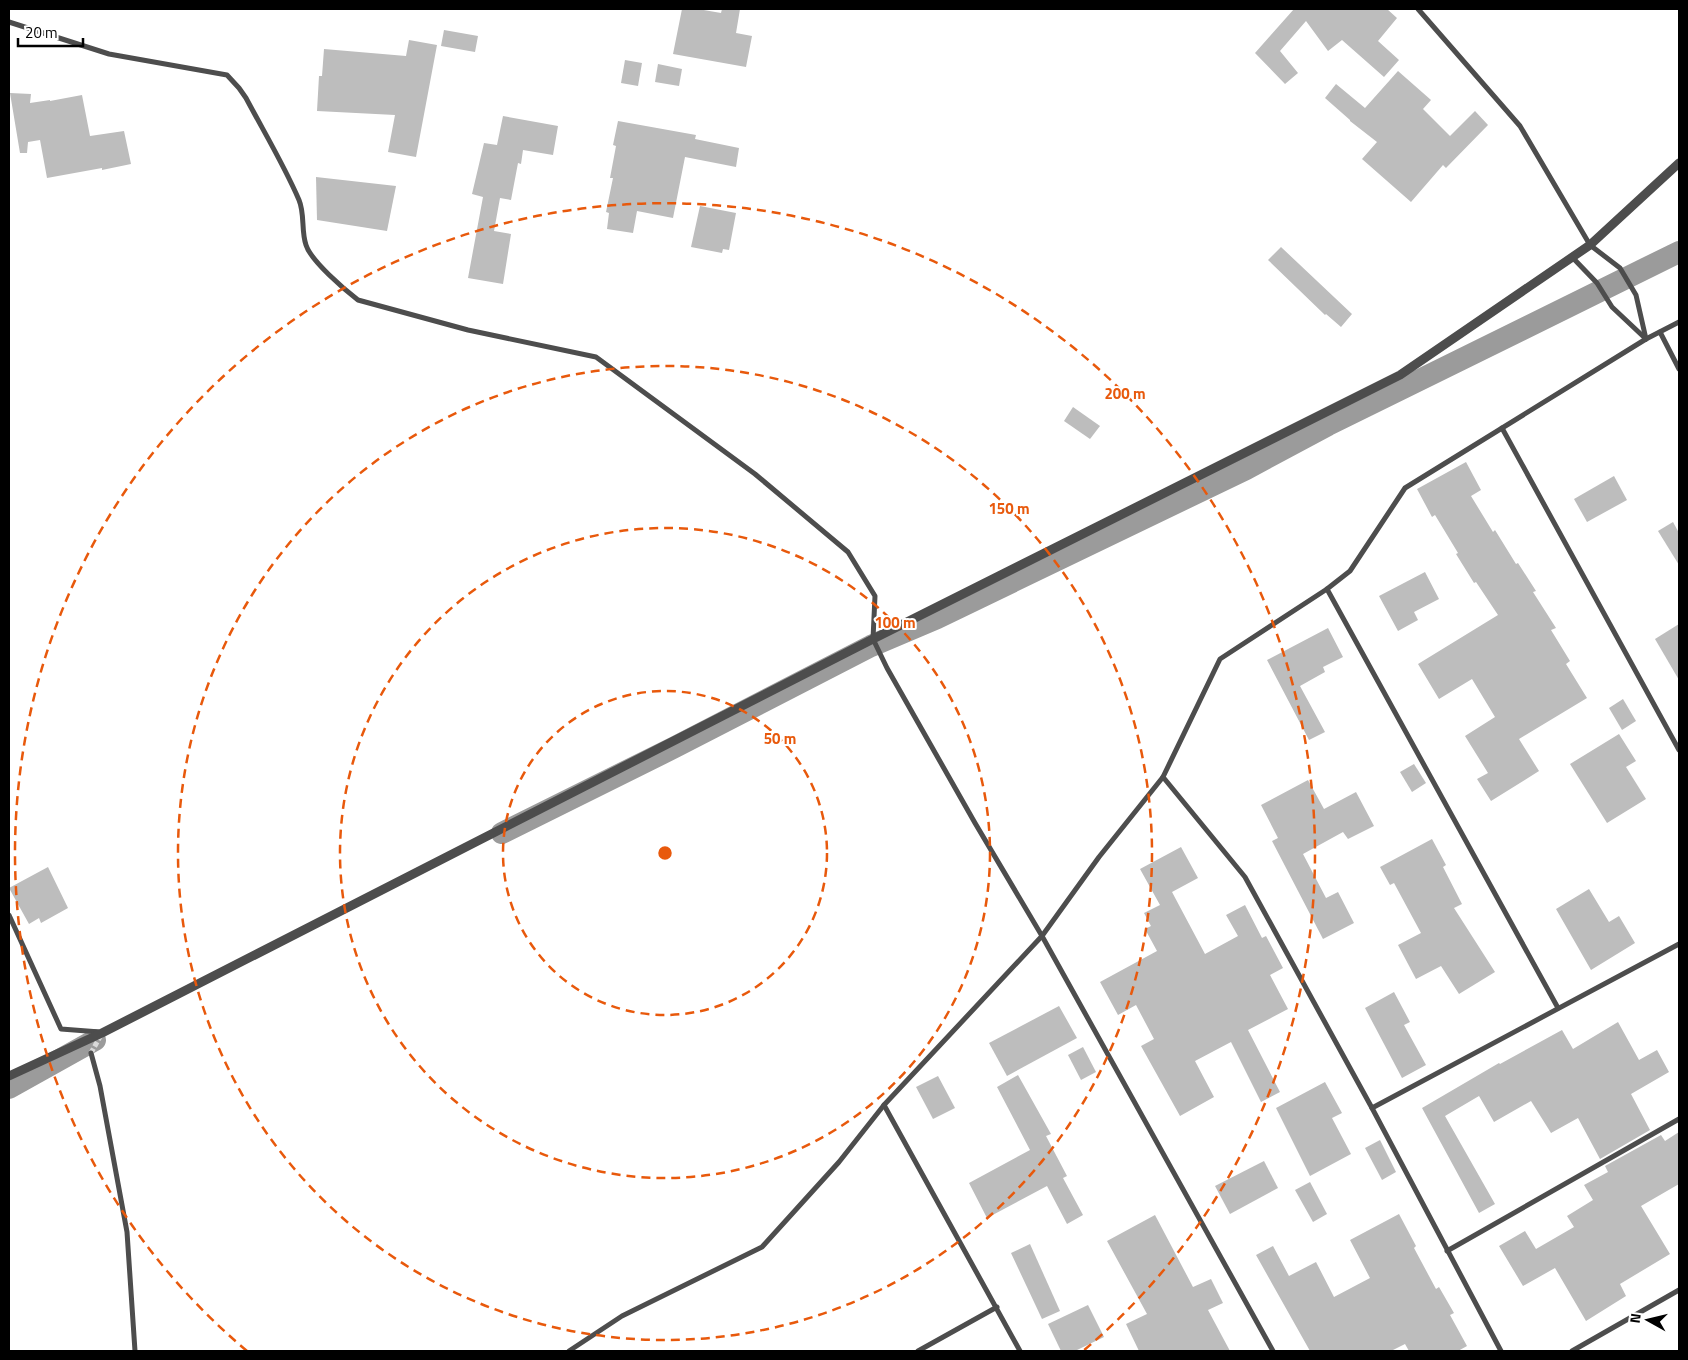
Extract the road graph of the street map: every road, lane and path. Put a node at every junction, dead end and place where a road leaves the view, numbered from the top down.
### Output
1 (1418, 9) edge
2 (9, 22) edge
3 (1679, 163) edge
4 (1590, 245) junction
5 (1572, 257) junction
6 (1679, 322) edge
7 (1660, 332) junction
8 (1646, 339) junction
9 (1679, 369) edge
10 (1502, 428) junction
11 (1327, 589) junction
12 (873, 639) junction
13 (1679, 750) edge
14 (1163, 778) junction
15 (9, 915) edge
16 (1042, 936) junction
17 (1679, 944) edge
18 (1558, 1008) junction
19 (102, 1033) junction
20 (91, 1053) tunnel mouth
21 (9, 1076) edge
22 (884, 1105) junction
23 (1372, 1108) junction
24 (1679, 1119) edge
25 (1447, 1251) junction
26 (1679, 1290) edge
27 (996, 1307) junction
28 (135, 1351) edge
29 (569, 1351) edge
30 (918, 1351) edge
31 (1020, 1351) edge
32 (1273, 1351) edge
33 (1502, 1351) edge
34 (1572, 1351) edge

1 - 4 street
2 - 12 street
3 - 4 street
4 - 5 street
4 - 8 street
5 - 8 street
5 - 12 street
6 - 7 street
7 - 8 street
7 - 9 street
8 - 10 street
10 - 11 street
10 - 13 street
11 - 14 street
11 - 18 street
12 - 16 street
12 - 19 street
14 - 16 street
14 - 23 street
15 - 19 street
16 - 22 street
16 - 32 street
17 - 18 street
18 - 23 street
19 - 21 street
20 - 28 street
22 - 27 street
22 - 29 street
23 - 25 street
24 - 25 street
25 - 33 street
26 - 34 street
27 - 30 street
27 - 31 street

